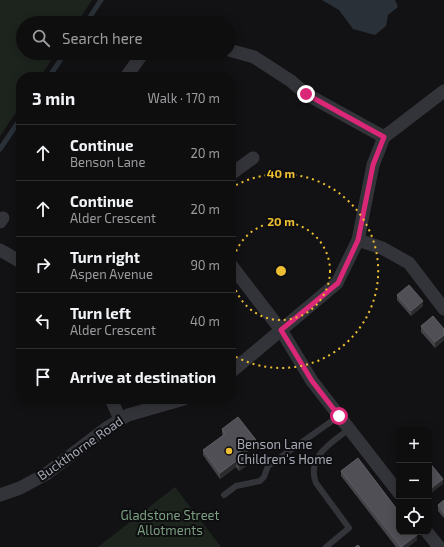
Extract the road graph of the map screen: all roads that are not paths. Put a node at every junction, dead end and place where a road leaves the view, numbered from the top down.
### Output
1 (236, 52) edge
2 (139, 60) edge
3 (130, 72) edge
4 (444, 91) edge
5 (384, 137) junction
6 (253, 158) dead end
7 (236, 170) edge
8 (358, 240) junction
9 (0, 250) edge
10 (16, 259) edge
11 (236, 272) edge
12 (444, 309) edge
13 (281, 330) junction
14 (236, 368) edge
15 (113, 404) edge
16 (166, 404) edge
17 (339, 416) junction
18 (120, 419) junction
19 (348, 429) junction
20 (396, 489) edge
21 (0, 495) edge
22 (224, 495) dead end
23 (326, 547) edge

1 - 5 street
2 - 3 street
4 - 5 street
5 - 8 street
6 - 7 street
8 - 12 street
8 - 13 street
9 - 10 street
11 - 13 street
13 - 14 street
13 - 17 street
15 - 18 street
16 - 18 street, Buckthorne Road
17 - 19 street
17 - 22 lane
18 - 21 street, Buckthorne Road
19 - 20 street
19 - 23 lane

